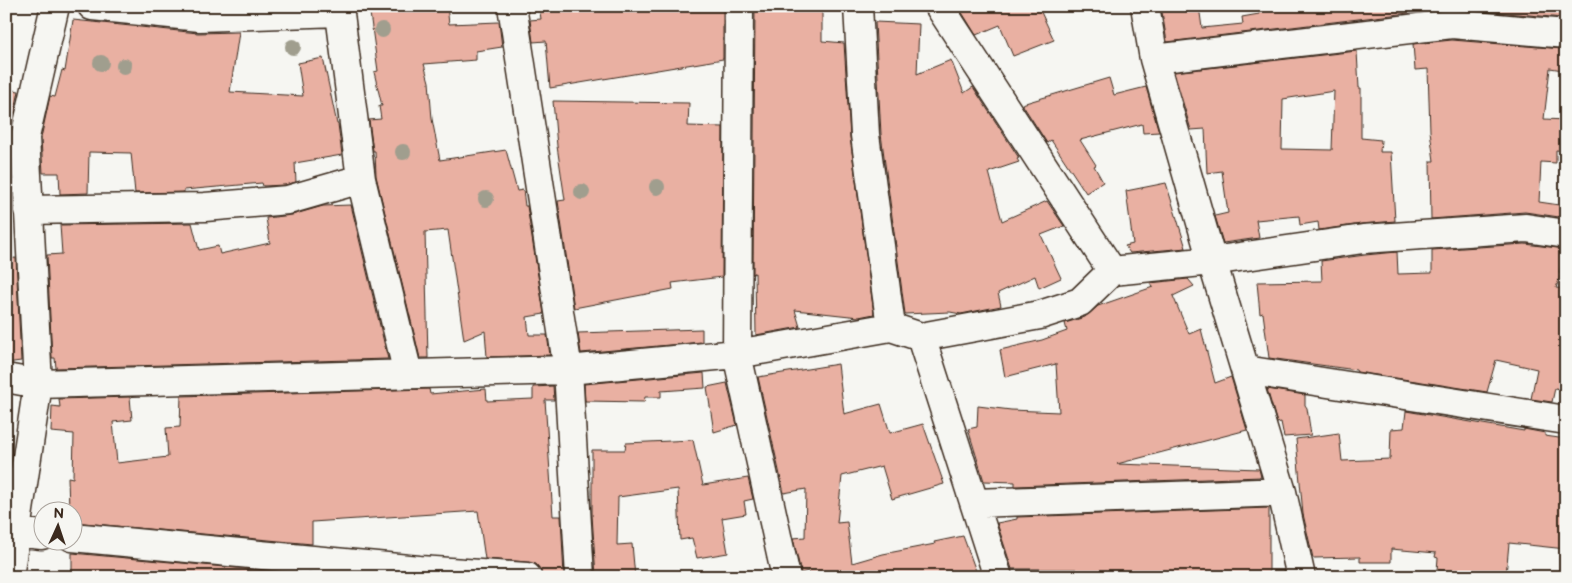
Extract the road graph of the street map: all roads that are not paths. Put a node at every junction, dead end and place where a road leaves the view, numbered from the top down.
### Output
1 (55, 6) edge
2 (92, 6) edge
3 (512, 6) edge
4 (739, 6) edge
5 (858, 6) edge
6 (939, 6) edge
7 (1145, 6) edge
8 (339, 9) edge
9 (1566, 34) edge
10 (1154, 59) junction
11 (16, 138) edge
12 (361, 179) junction
13 (28, 210) junction
14 (1566, 234) edge
15 (1212, 262) junction
16 (1112, 271) junction
17 (892, 327) junction
18 (921, 337) junction
19 (736, 354) junction
20 (568, 370) junction
21 (1246, 370) junction
22 (408, 374) junction
23 (6, 378) edge
24 (38, 384) junction
25 (1566, 420) edge
26 (1282, 492) junction
27 (975, 503) junction
28 (22, 533) edge
29 (82, 538) edge
30 (419, 573) edge
31 (9, 577) edge
32 (528, 577) edge
33 (580, 577) edge
34 (786, 577) edge
35 (998, 577) edge
36 (1302, 577) edge

1 - 11 street
2 - 8 street
3 - 20 street
4 - 19 street
5 - 17 street
6 - 16 street
7 - 10 street
8 - 12 street
9 - 10 street
10 - 15 street
11 - 13 street
12 - 13 street
12 - 22 street
13 - 24 street
14 - 15 street
15 - 16 street
15 - 21 street
16 - 18 street
17 - 18 street
17 - 19 street
18 - 27 street
19 - 20 street
19 - 34 street
20 - 22 street
20 - 33 street
21 - 25 street
21 - 26 street
22 - 24 street
23 - 24 street
24 - 28 street
26 - 27 street
26 - 36 street
27 - 35 street
28 - 31 street
29 - 30 street
30 - 32 street

